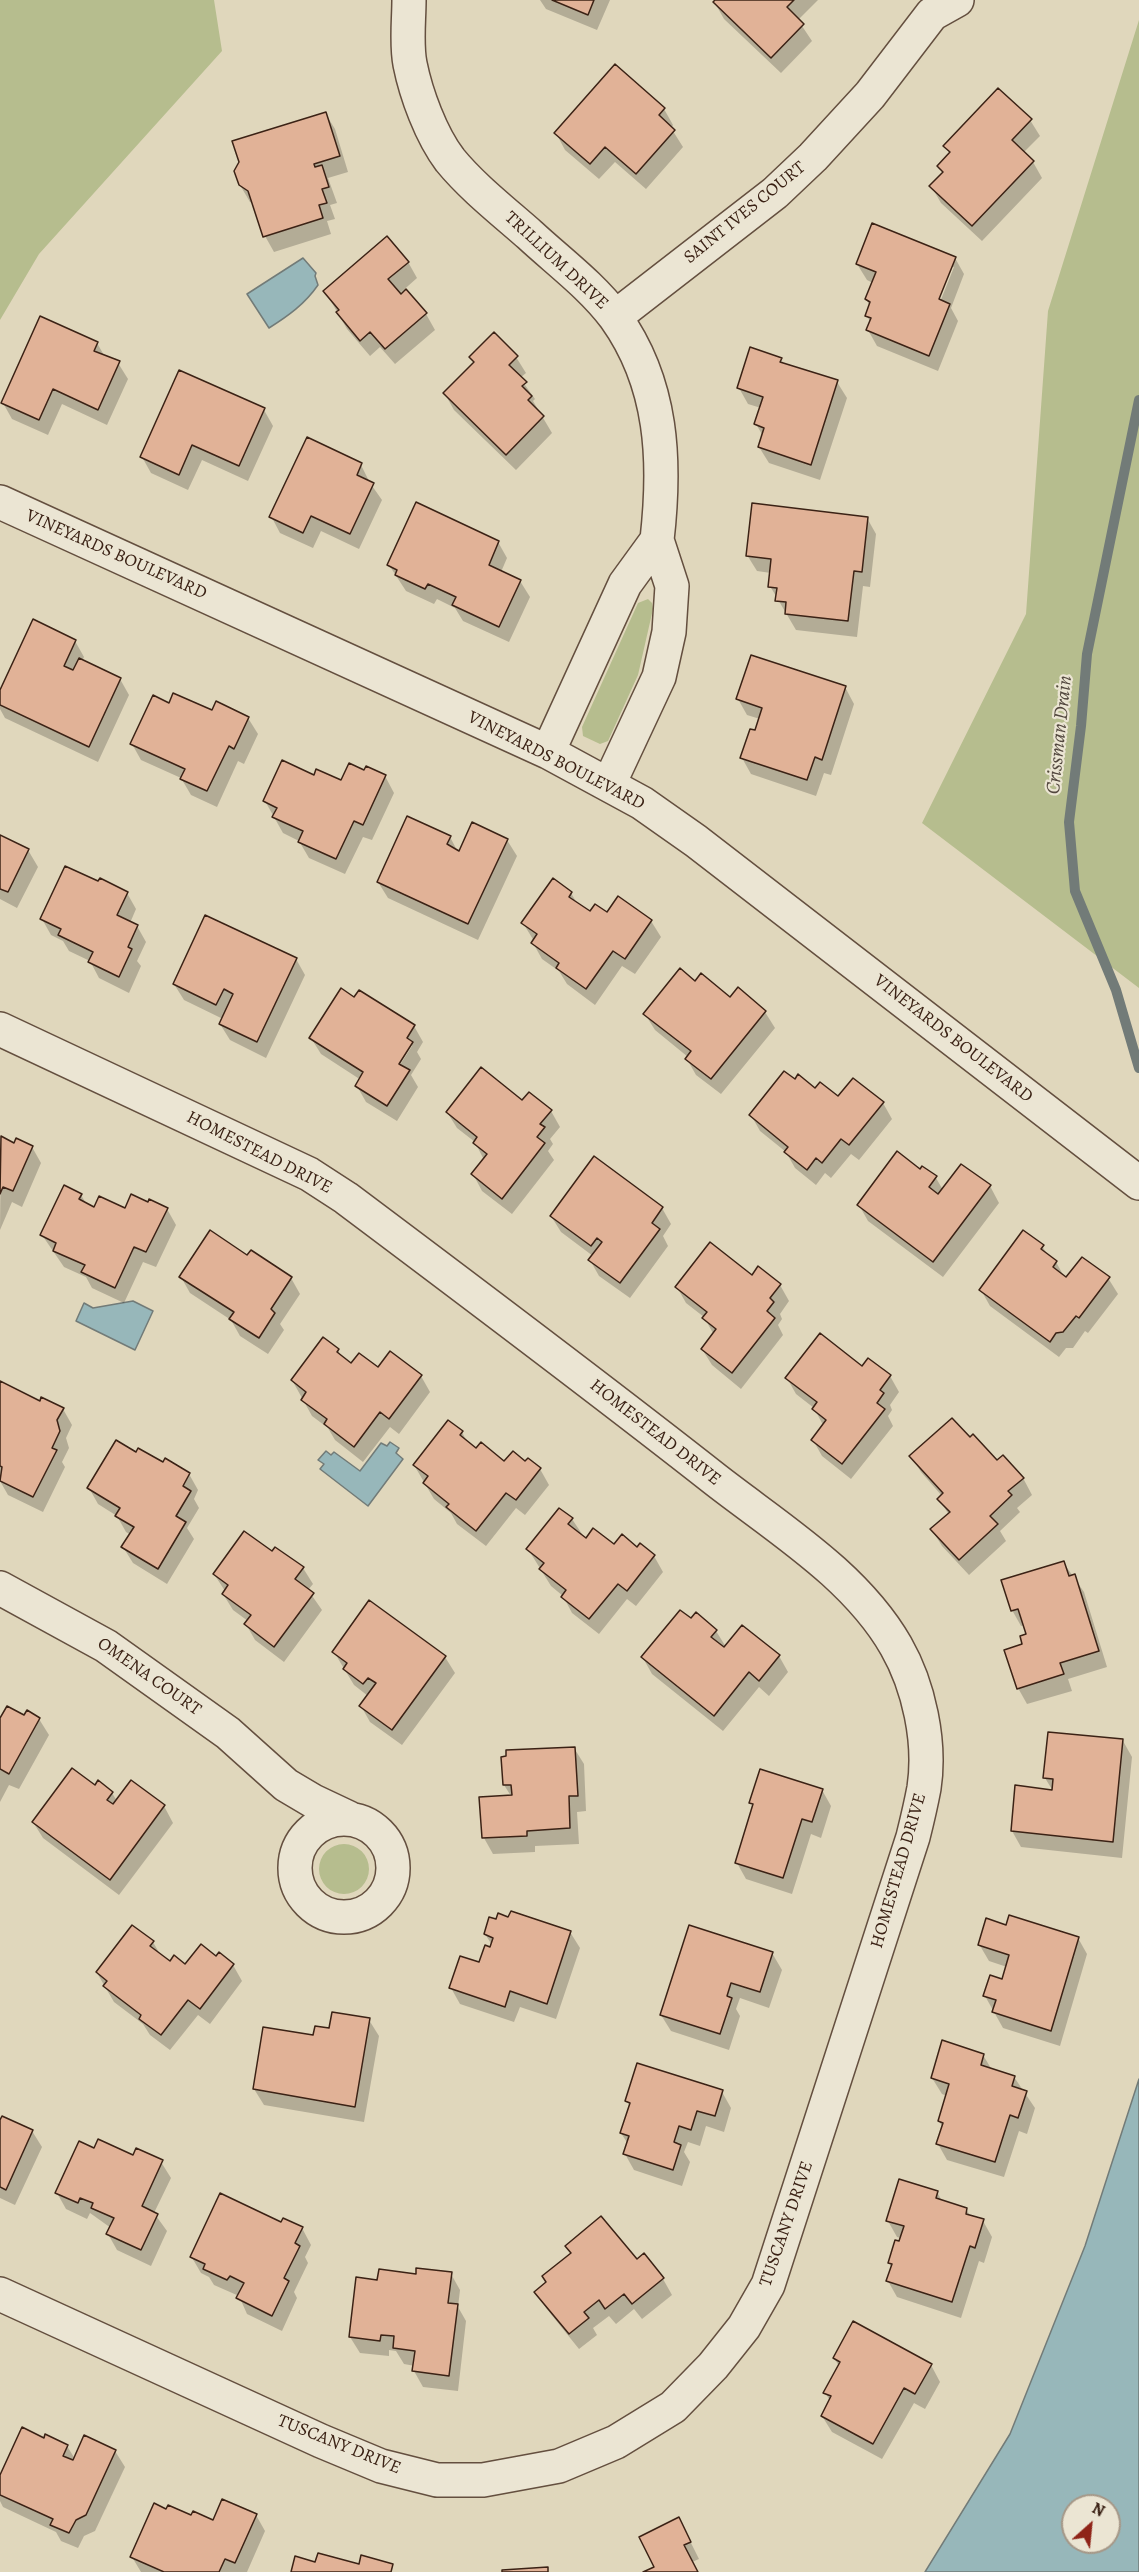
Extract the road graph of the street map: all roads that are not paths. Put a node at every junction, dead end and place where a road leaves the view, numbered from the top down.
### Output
1 (409, 0) edge
2 (941, 5) edge
3 (615, 317) junction
4 (0, 502) edge
5 (657, 540) junction
6 (548, 752) junction
7 (609, 783) junction
8 (0, 1029) edge
9 (1139, 1183) edge
10 (0, 1588) edge
11 (286, 1785) junction
12 (349, 1818) junction
13 (298, 1851) junction
14 (836, 2077) joint
15 (0, 2294) edge

1 - 3 street, TRILLIUM DRIVE
2 - 3 street, SAINT IVES COURT
3 - 5 street, TRILLIUM DRIVE
4 - 6 street, VINEYARDS BOULEVARD
5 - 6 street
5 - 7 street, TRILLIUM DRIVE
6 - 7 street, VINEYARDS BOULEVARD
7 - 9 street, VINEYARDS BOULEVARD
8 - 14 street, HOMESTEAD DRIVE
10 - 11 street, OMENA COURT
11 - 12 street, OMENA COURT
11 - 13 street, OMENA COURT
12 - 13 street
12 - 13 street, OMENA COURT
14 - 15 street, TUSCANY DRIVE

